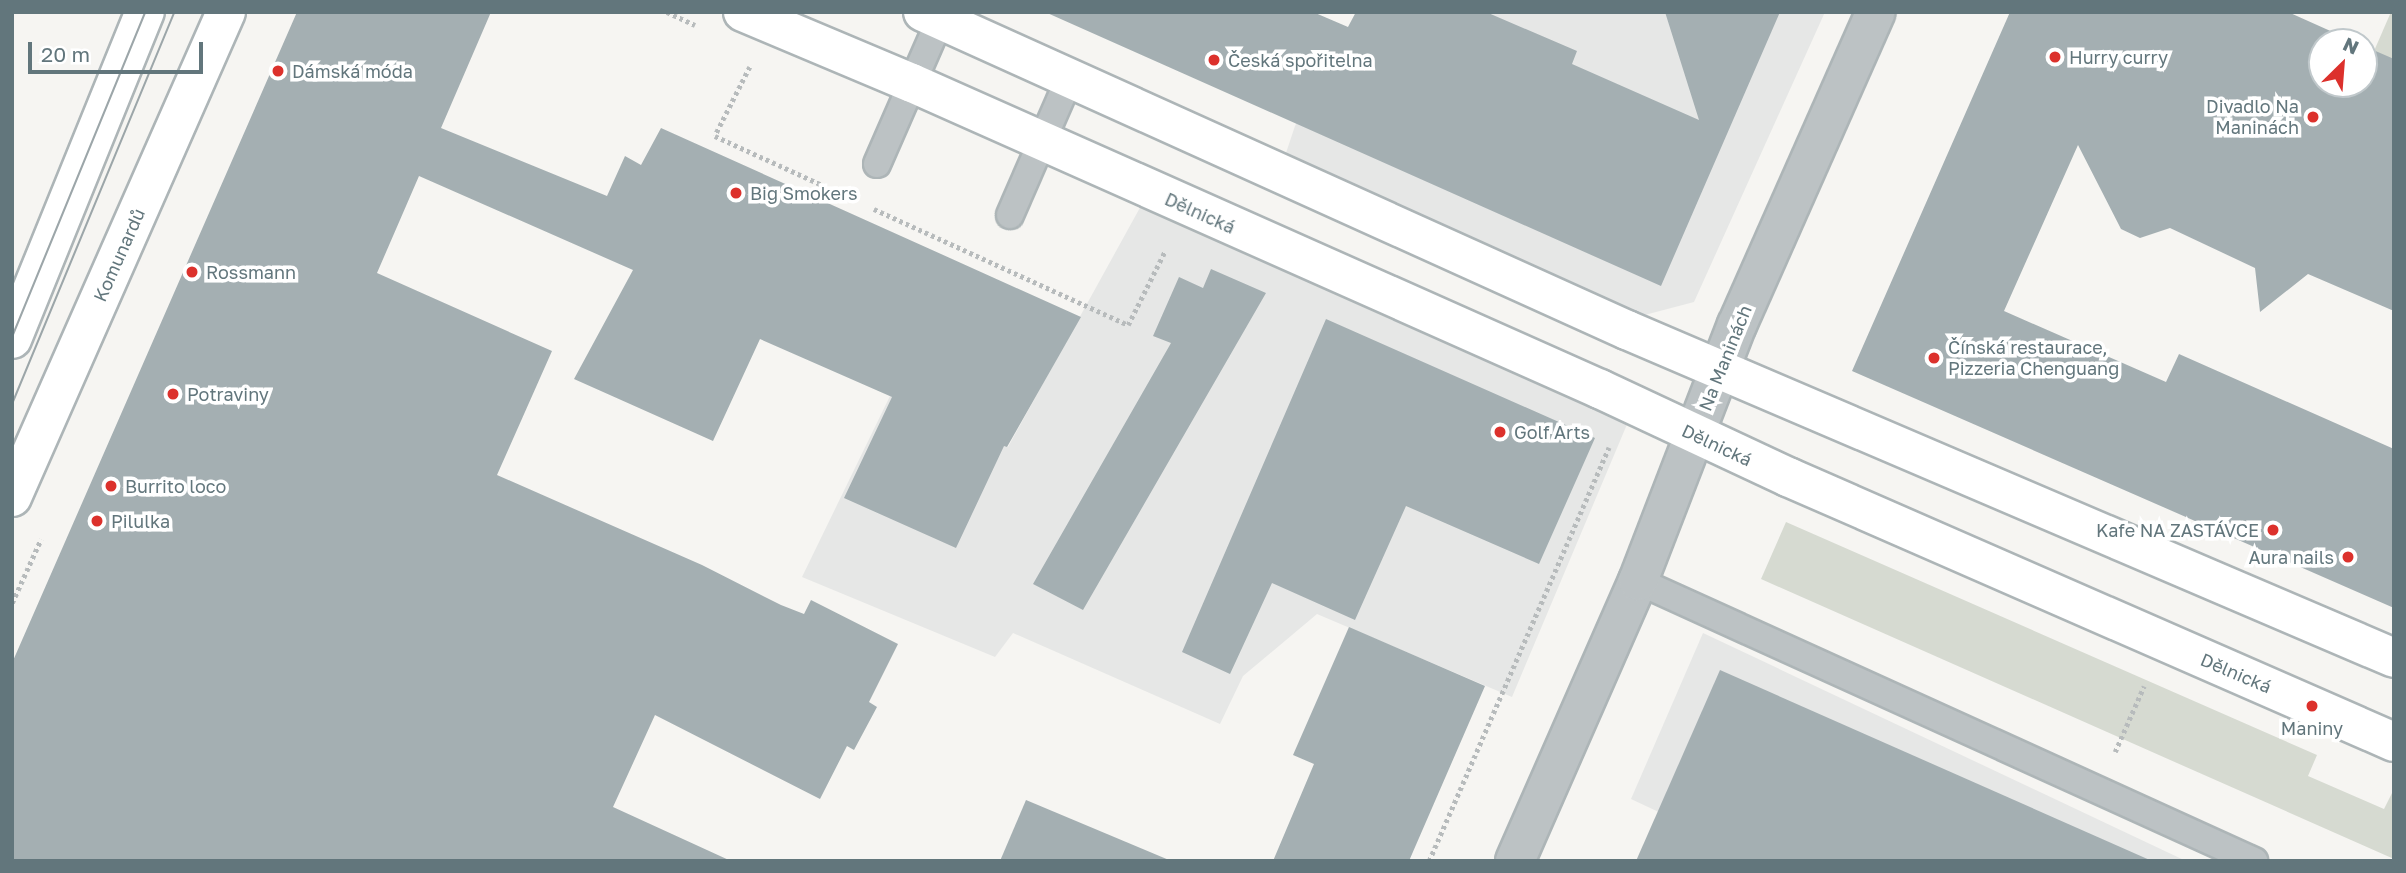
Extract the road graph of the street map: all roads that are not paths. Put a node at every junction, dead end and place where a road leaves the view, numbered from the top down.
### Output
1 (145, 12) edge
2 (226, 12) edge
3 (743, 12) edge
4 (1875, 12) edge
5 (932, 16) edge
6 (1069, 79) junction
7 (912, 83) junction
8 (1042, 144) junction
9 (877, 164) dead end
10 (1010, 215) dead end
11 (12, 339) edge
12 (1720, 369) junction
13 (1694, 435) junction
14 (12, 497) edge
15 (1638, 581) junction
16 (2394, 658) edge
17 (2394, 742) edge
18 (1514, 861) edge
19 (2254, 861) edge

1 - 11 street
2 - 14 street, Komunardů
3 - 7 street, Dělnická
4 - 12 street, Na Maninách
5 - 6 street
5 - 7 lane
6 - 8 lane
6 - 12 street
7 - 8 street, Dělnická
7 - 9 lane
8 - 10 lane
8 - 13 street, Dělnická
12 - 13 street, Na Maninách
12 - 16 street
13 - 15 street, Na Maninách
13 - 17 street, Dělnická
15 - 18 street, Na Maninách
15 - 19 lane

